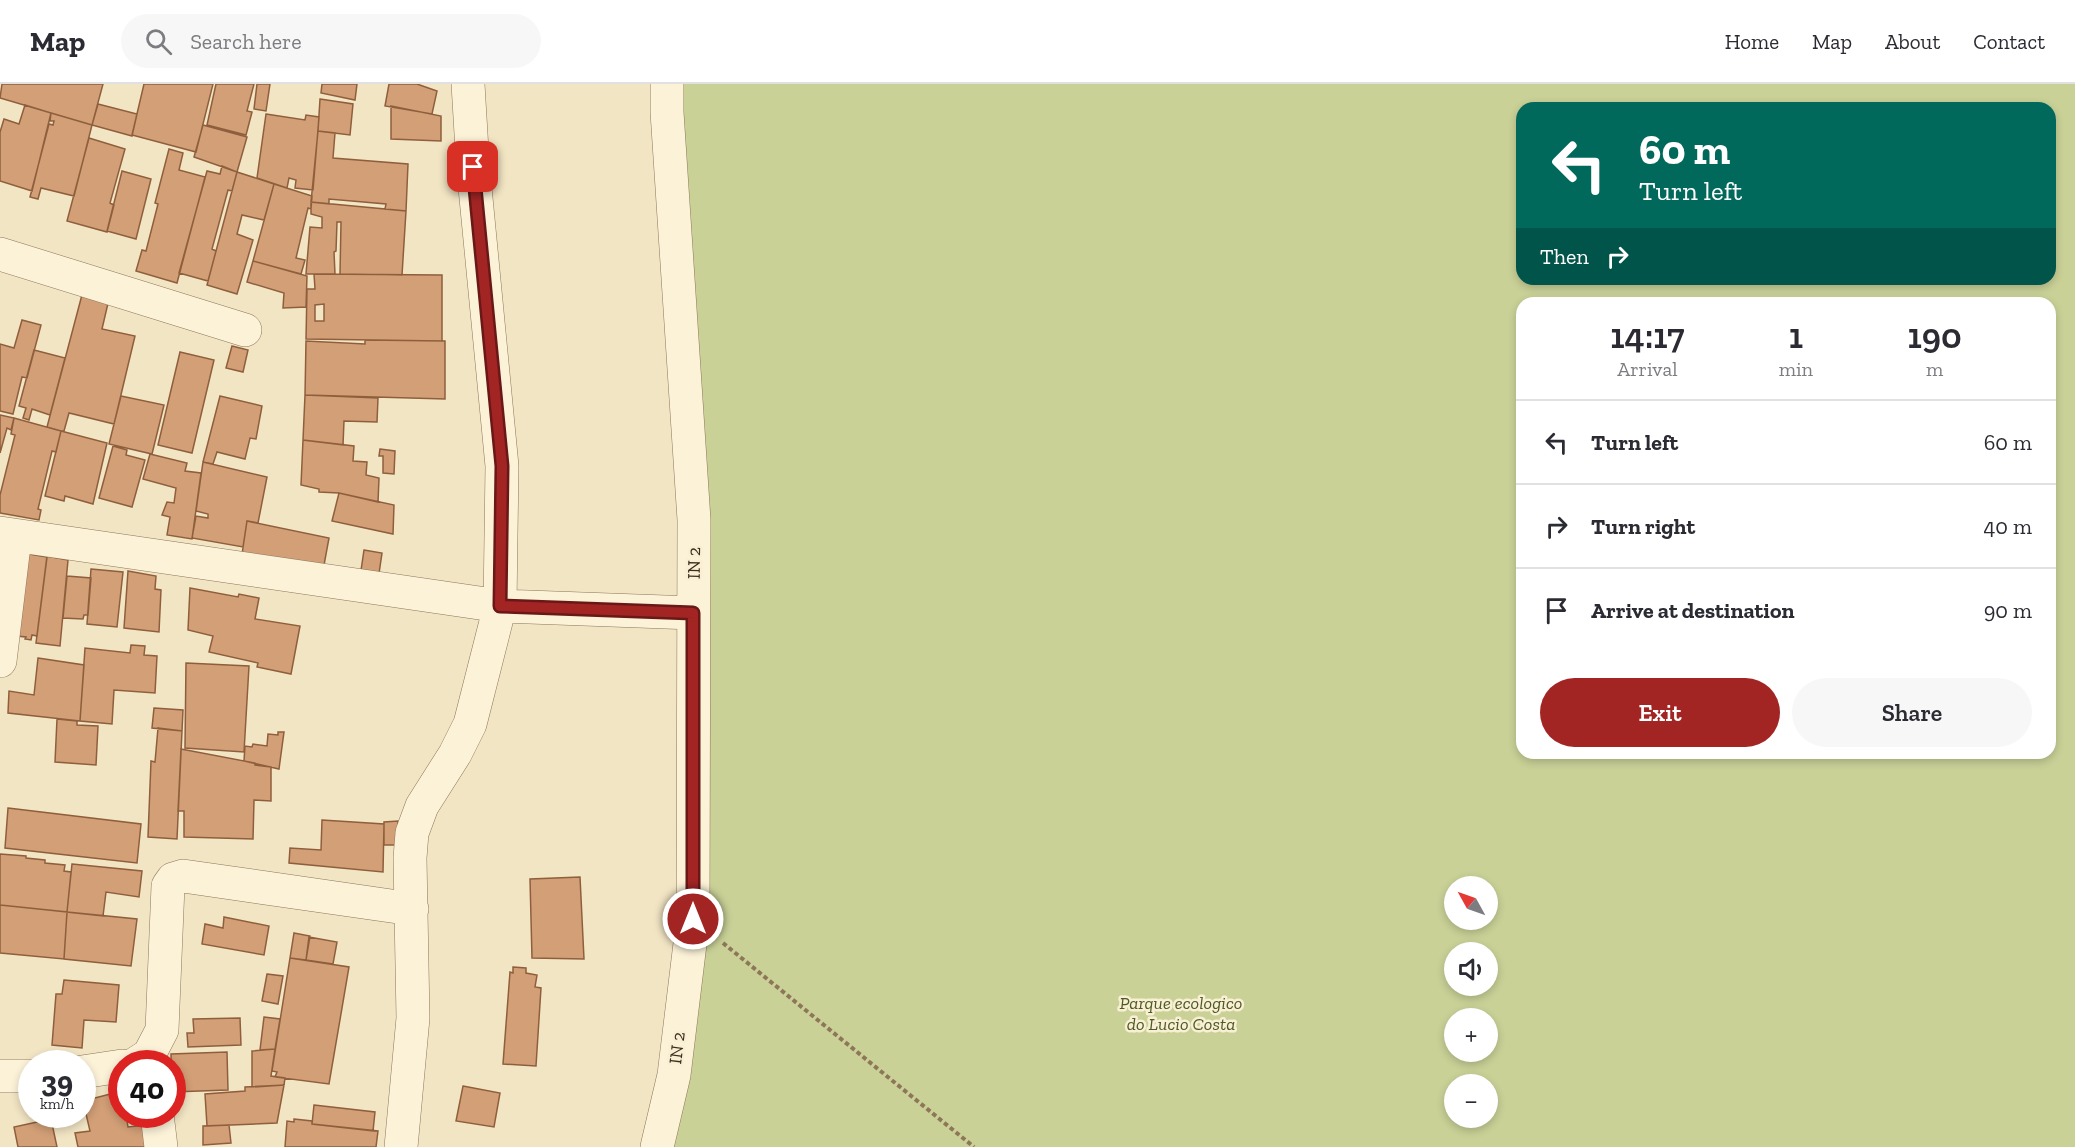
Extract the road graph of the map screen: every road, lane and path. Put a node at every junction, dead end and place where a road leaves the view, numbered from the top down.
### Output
1 (668, 84) edge
2 (464, 86) edge
3 (0, 254) edge
4 (245, 330) dead end
5 (8, 535) edge
6 (500, 606) junction
7 (693, 613) junction
8 (0, 661) edge
9 (412, 909) junction
10 (693, 919) junction
11 (148, 1050) edge
12 (0, 1076) edge
13 (18, 1076) edge
14 (159, 1128) edge
15 (161, 1147) edge
16 (401, 1147) edge
17 (657, 1147) edge
18 (974, 1147) edge

1 - 7 street, IN 2
2 - 6 street
3 - 4 street
5 - 6 street
5 - 8 street
6 - 7 street
6 - 9 street
7 - 10 street, IN 2
9 - 11 street
9 - 16 street
10 - 17 street, IN 2
10 - 18 path
12 - 13 street
14 - 15 street

